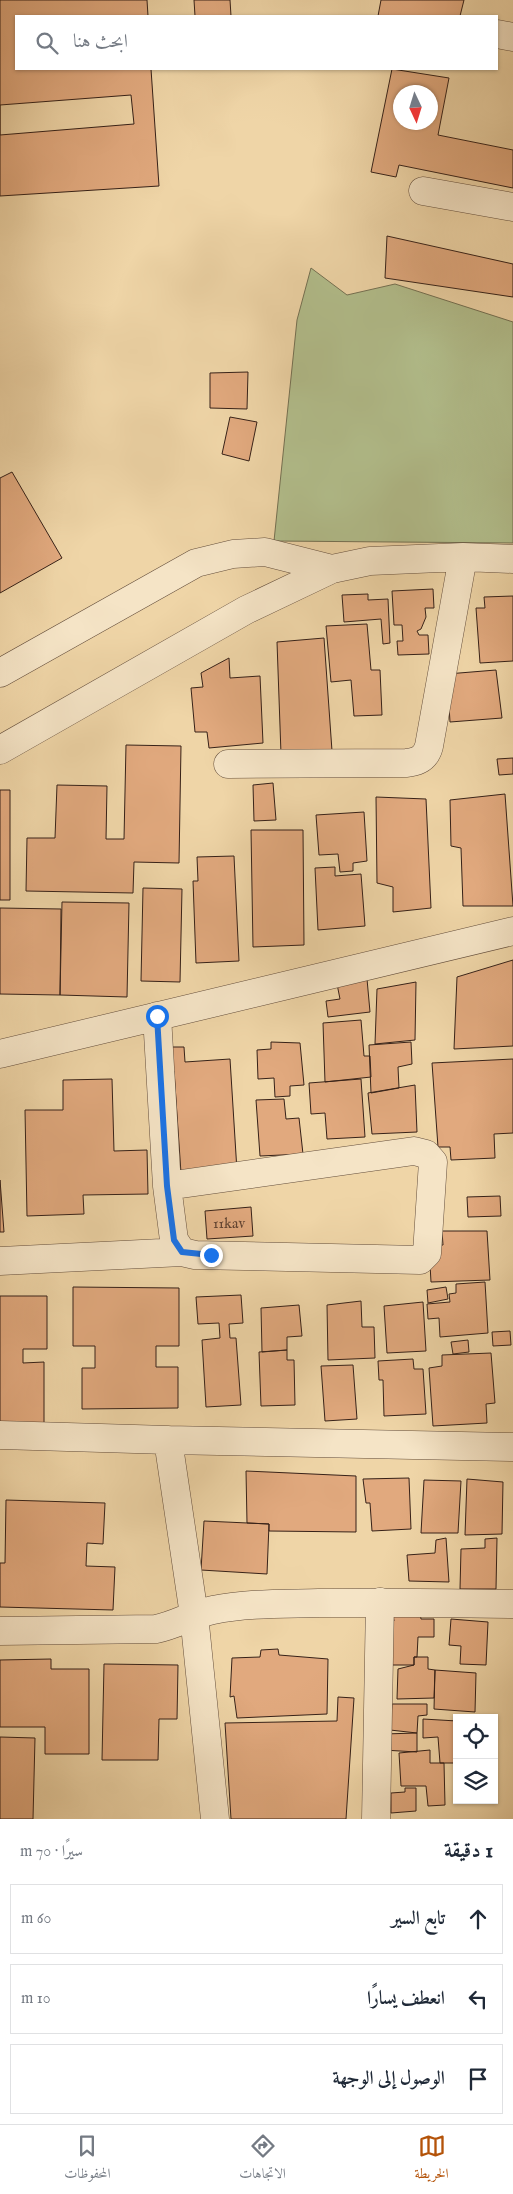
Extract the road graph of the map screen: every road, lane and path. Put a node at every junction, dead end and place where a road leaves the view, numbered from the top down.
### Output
1 (498, 34) edge
2 (513, 37) edge
3 (423, 191) dead end
4 (513, 207) edge
5 (463, 557) junction
6 (513, 559) edge
7 (332, 569) junction
8 (0, 673) edge
9 (0, 750) edge
10 (228, 764) dead end
11 (513, 931) edge
12 (157, 1016) junction
13 (0, 1054) edge
14 (167, 1186) junction
15 (182, 1252) junction
16 (0, 1261) edge
17 (0, 1435) edge
18 (168, 1440) junction
19 (513, 1447) edge
20 (380, 1602) junction
21 (513, 1604) edge
22 (194, 1615) junction
23 (0, 1631) edge
24 (215, 1819) edge
25 (376, 1819) edge

1 - 2 street
3 - 4 street
5 - 6 street
5 - 7 street
5 - 10 street
7 - 8 street
7 - 9 street
11 - 12 street
12 - 13 street
12 - 14 street
14 - 15 street
14 - 15 street
15 - 16 street
17 - 18 street
18 - 19 street
18 - 22 street
20 - 21 street
20 - 22 street
20 - 25 street
22 - 23 street
22 - 24 street

